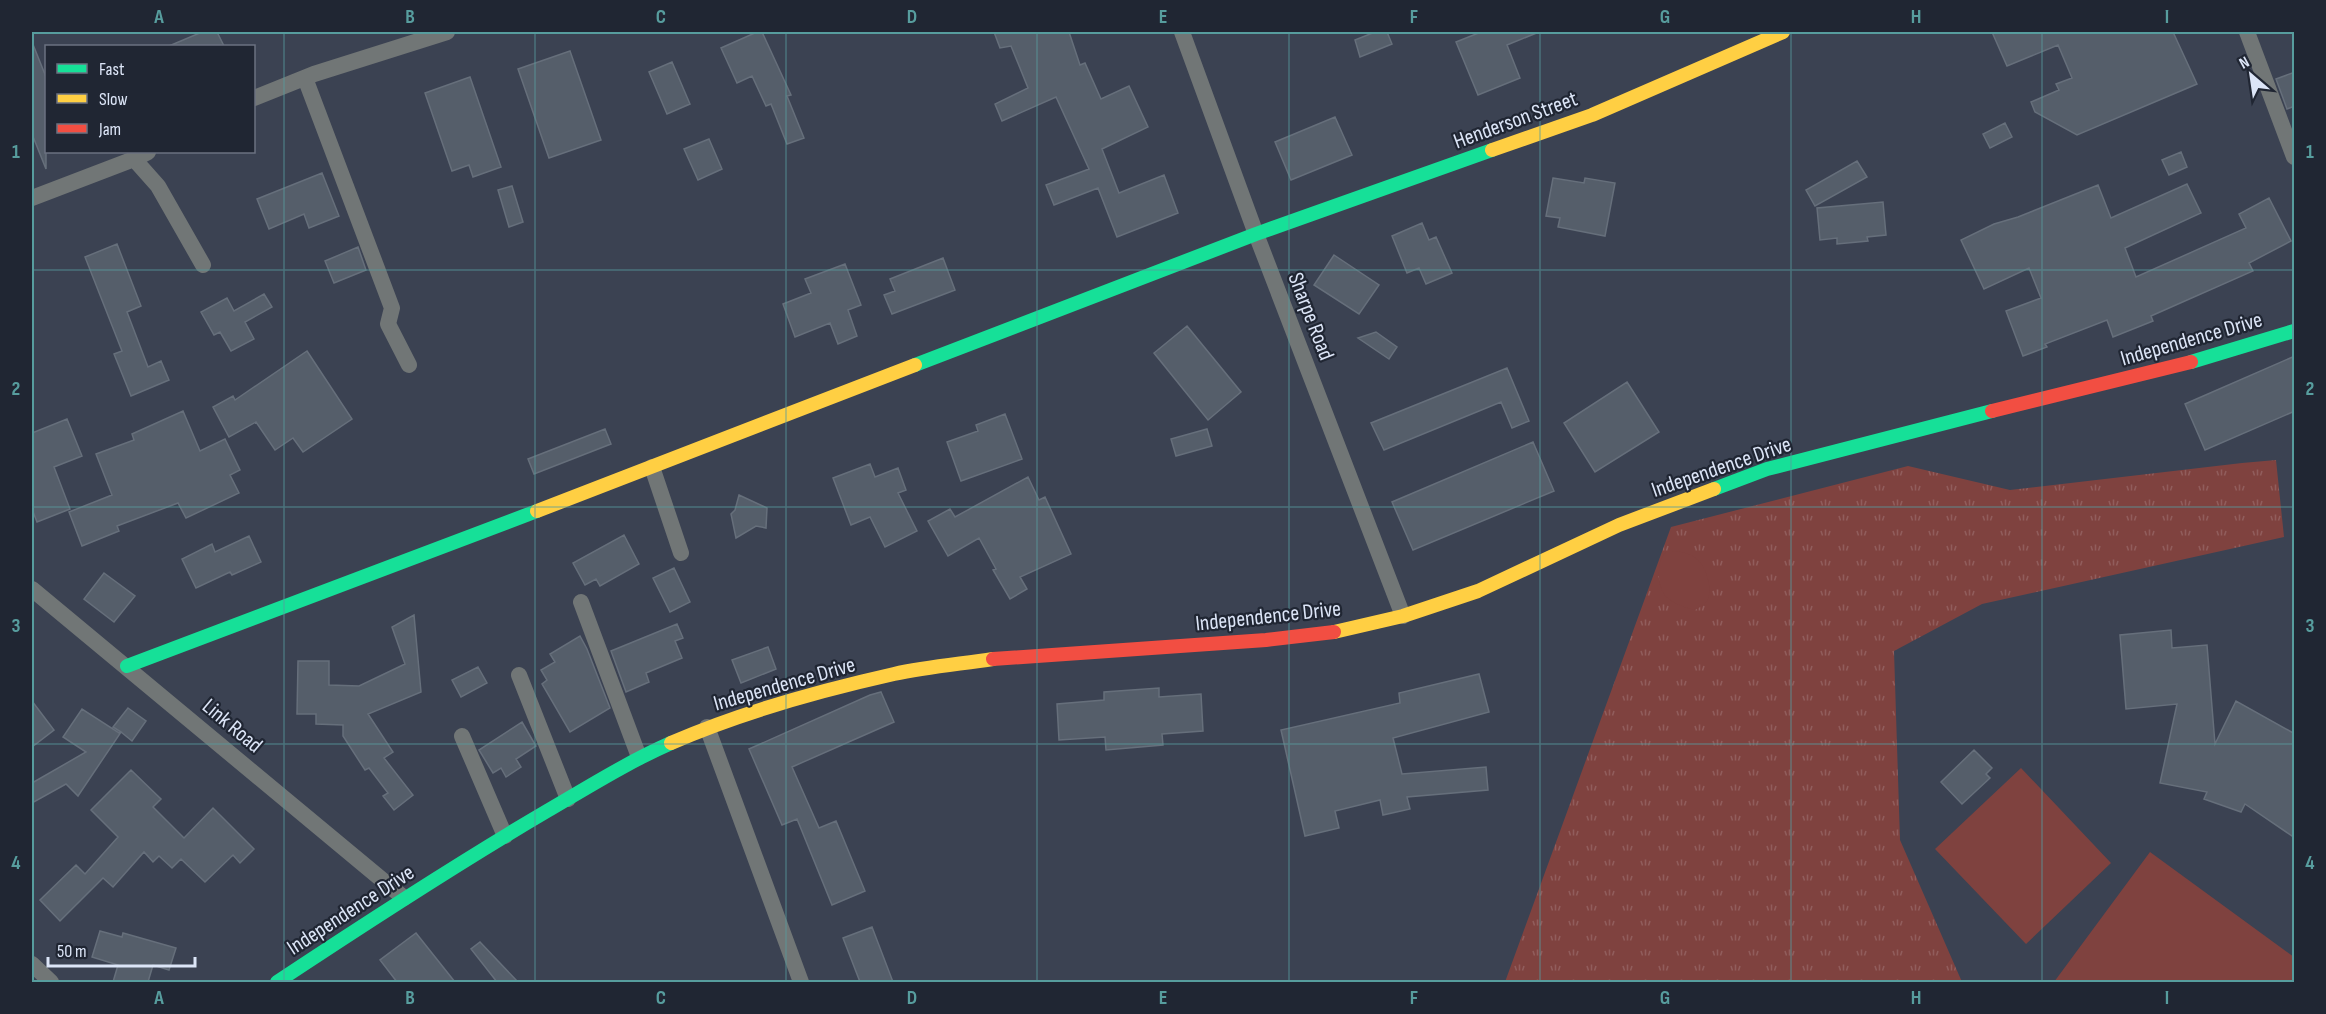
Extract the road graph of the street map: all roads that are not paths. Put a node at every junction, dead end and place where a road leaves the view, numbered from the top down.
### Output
1 (447, 32) edge
2 (1182, 32) edge
3 (1783, 32) edge
4 (2247, 32) edge
5 (305, 78) junction
6 (255, 98) edge
7 (141, 155) edge
8 (2295, 157) edge
9 (32, 198) edge
10 (1256, 234) junction
11 (203, 265) dead end
12 (2295, 331) edge
13 (409, 365) dead end
14 (652, 467) junction
15 (681, 553) dead end
16 (32, 589) edge
17 (581, 602) dead end
18 (1403, 616) junction
19 (127, 666) junction
20 (519, 675) dead end
21 (707, 728) junction
22 (462, 736) dead end
23 (639, 757) junction
24 (568, 799) junction
25 (505, 836) junction
26 (404, 898) junction
27 (32, 964) edge
28 (51, 982) edge
29 (277, 982) edge
30 (801, 982) edge

1 - 5 street
2 - 10 street, Sharpe Road
3 - 10 street, Henderson Street
4 - 8 street
5 - 6 street
5 - 13 street
7 - 9 street
7 - 11 street
10 - 14 street, Henderson Street
10 - 18 street, Sharpe Road
12 - 18 street, Independence Drive
14 - 15 street
14 - 19 street, Henderson Street
16 - 19 street, Link Road
17 - 23 street
18 - 21 street, Independence Drive
19 - 26 street, Link Road
20 - 24 street
21 - 23 street, Independence Drive
21 - 30 street
22 - 25 street
23 - 24 street, Independence Drive
24 - 25 street, Independence Drive
25 - 26 street, Independence Drive
26 - 29 street, Independence Drive
27 - 28 street

